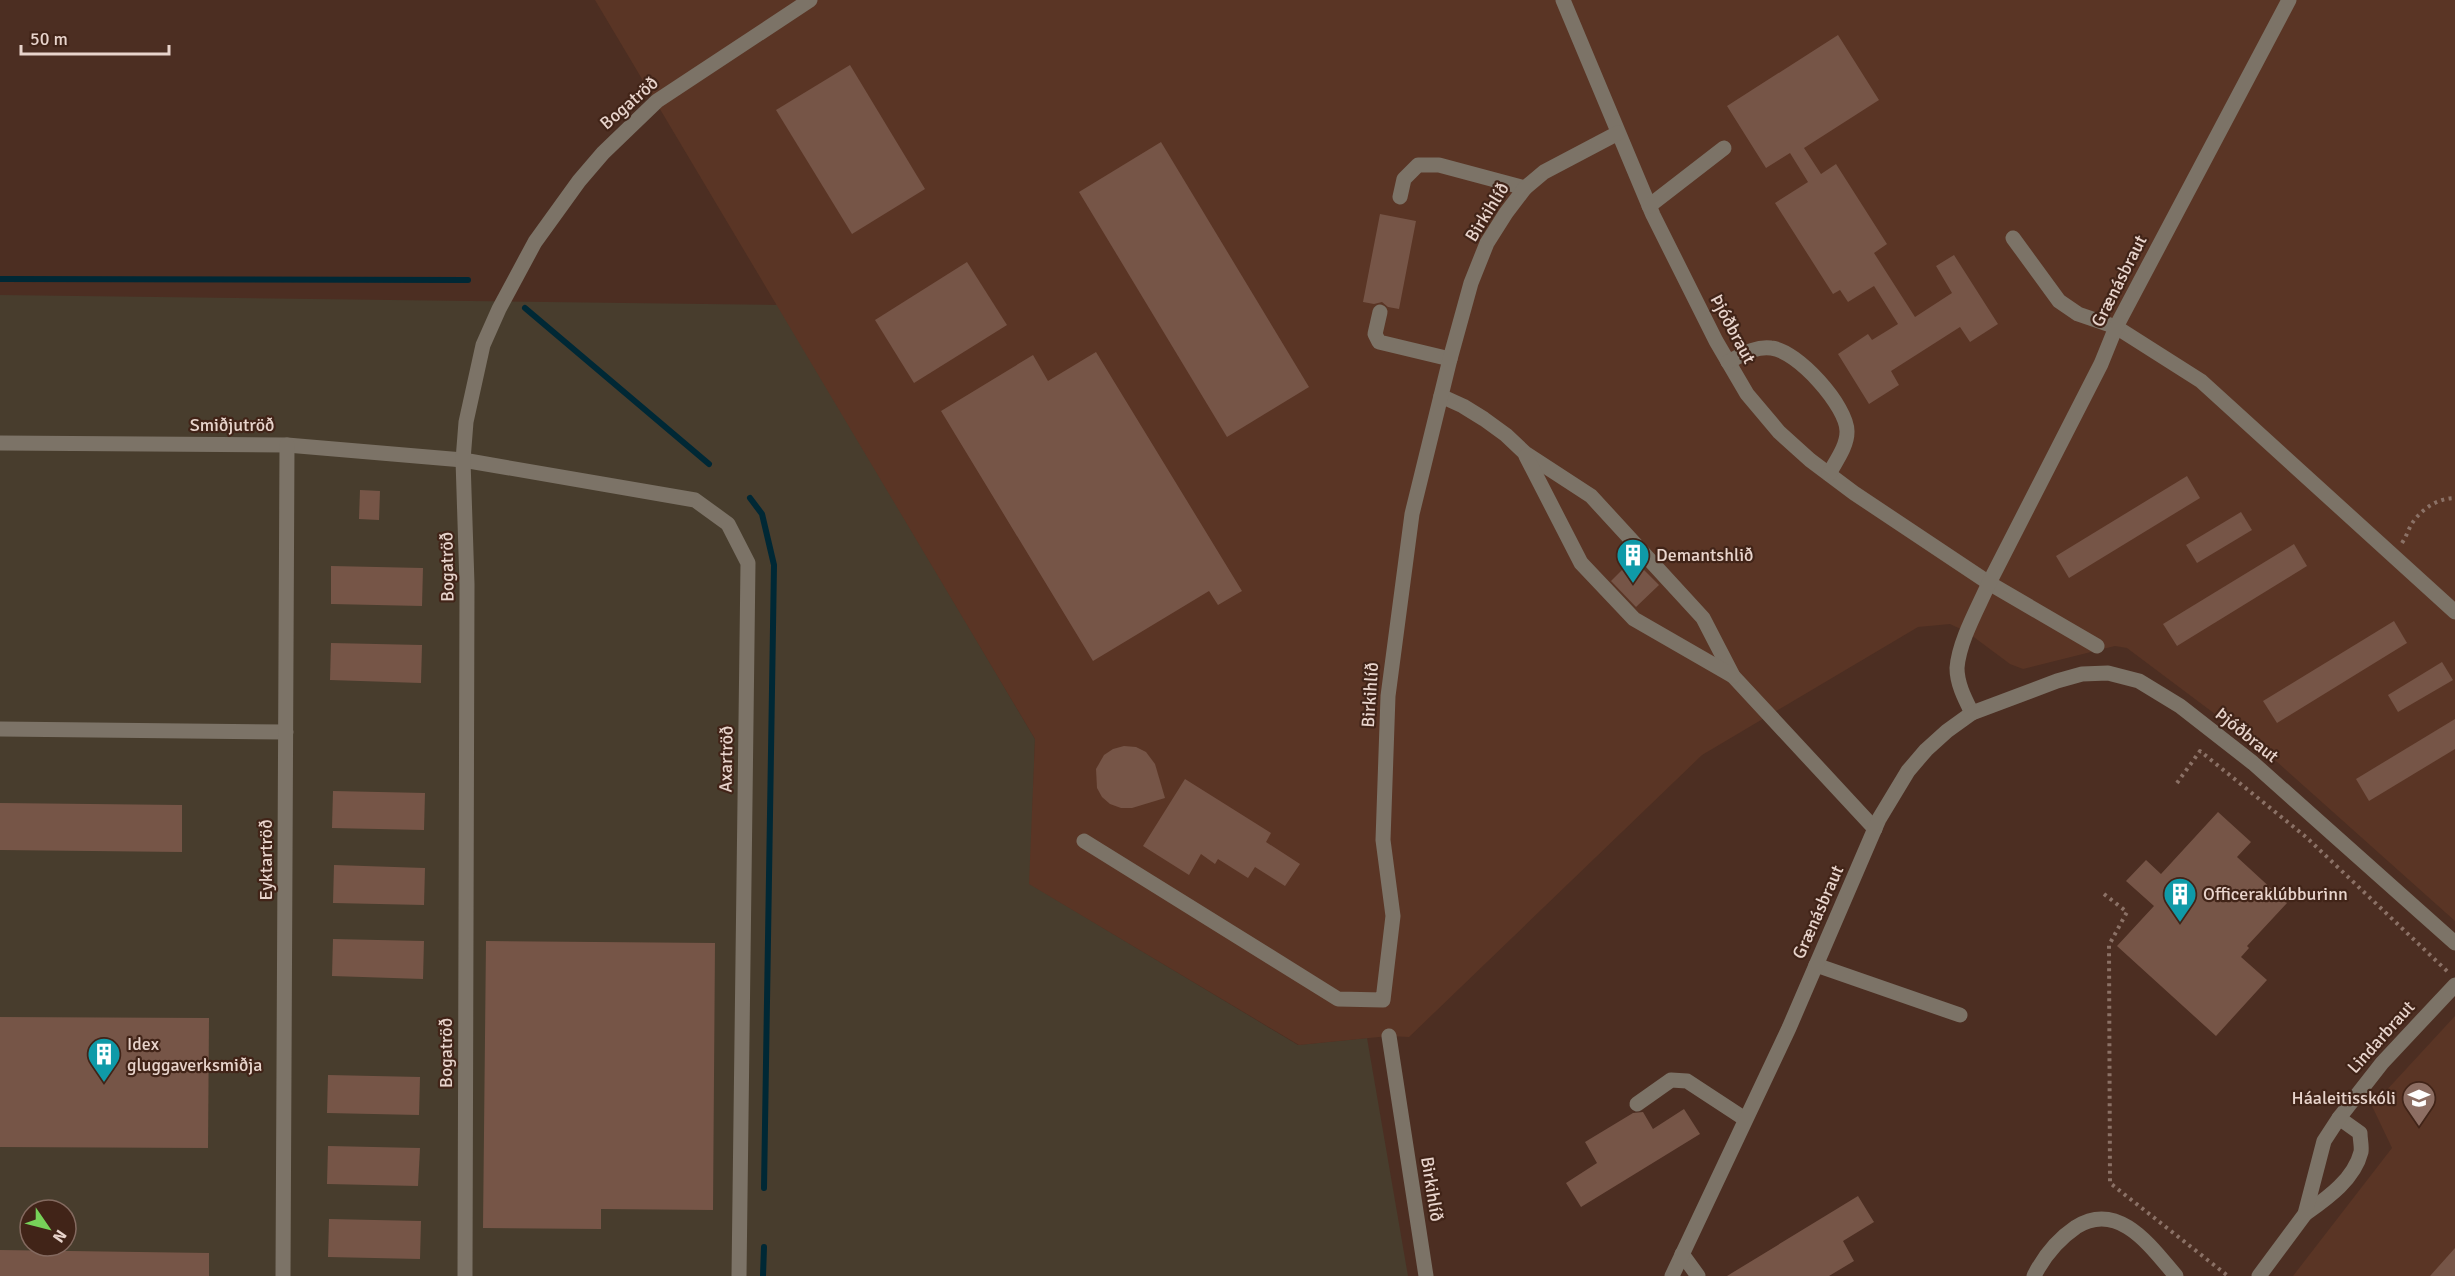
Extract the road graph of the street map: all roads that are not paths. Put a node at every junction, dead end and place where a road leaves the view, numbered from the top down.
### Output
1 (810, 0) edge
2 (1563, 0) edge
3 (2289, 0) edge
4 (1618, 133) junction
5 (1724, 148) dead end
6 (1525, 189) junction
7 (1400, 197) dead end
8 (1649, 206) junction
9 (2013, 238) dead end
10 (1380, 312) dead end
11 (2116, 327) junction
12 (1450, 359) junction
13 (1728, 362) junction
14 (1441, 396) junction
15 (0, 443) edge
16 (287, 445) junction
17 (1525, 453) junction
18 (463, 460) junction
19 (1829, 474) junction
20 (1989, 583) junction
21 (2455, 612) edge
22 (2097, 646) dead end
23 (1733, 676) junction
24 (1972, 713) junction
25 (0, 729) edge
26 (286, 732) junction
27 (1875, 829) junction
28 (1084, 841) dead end
29 (2455, 943) edge
30 (1816, 965) junction
31 (2455, 985) edge
32 (1960, 1015) dead end
33 (1389, 1036) dead end
34 (1637, 1104) dead end
35 (2339, 1118) junction
36 (1745, 1119) junction
37 (2305, 1214) junction
38 (1682, 1254) junction
39 (283, 1276) edge
40 (465, 1276) edge
41 (739, 1276) edge
42 (1426, 1276) edge
43 (1672, 1276) edge
44 (1698, 1276) edge
45 (2034, 1276) edge
46 (2176, 1276) edge
47 (2259, 1276) edge

1 - 18 street, Bogatröð
2 - 4 street, Þjóðbraut
3 - 11 street, Grænásbraut
4 - 6 street, Birkihlíð
4 - 8 street, Þjóðbraut
5 - 8 street
6 - 7 street
6 - 12 street, Birkihlíð
8 - 13 street, Þjóðbraut
9 - 11 street
10 - 12 street
11 - 20 street, Grænásbraut
11 - 21 street
12 - 14 street, Birkihlíð
13 - 19 street, Þjóðbraut
13 - 19 street
14 - 17 street
14 - 28 street, Birkihlíð
15 - 16 street, Smiðjutröð
16 - 18 street, Smiðjutröð
16 - 26 street, Eyktartröð
17 - 23 street
17 - 23 street
18 - 40 street, Bogatröð
18 - 41 street, Axartröð
19 - 20 street, Þjóðbraut
20 - 22 street
20 - 24 street, Grænásbraut
23 - 27 street
24 - 27 street, Grænásbraut
24 - 29 street, Þjóðbraut
25 - 26 street
26 - 39 street, Eyktartröð
27 - 30 street, Grænásbraut
30 - 32 street
30 - 36 street, Grænásbraut
31 - 35 street, Lindarbraut
33 - 42 street, Birkihlíð
34 - 36 street
35 - 37 street, Lindarbraut
35 - 37 street
36 - 38 street, Grænásbraut
37 - 47 street, Lindarbraut
38 - 43 street, Grænásbraut
38 - 44 street
45 - 46 street

